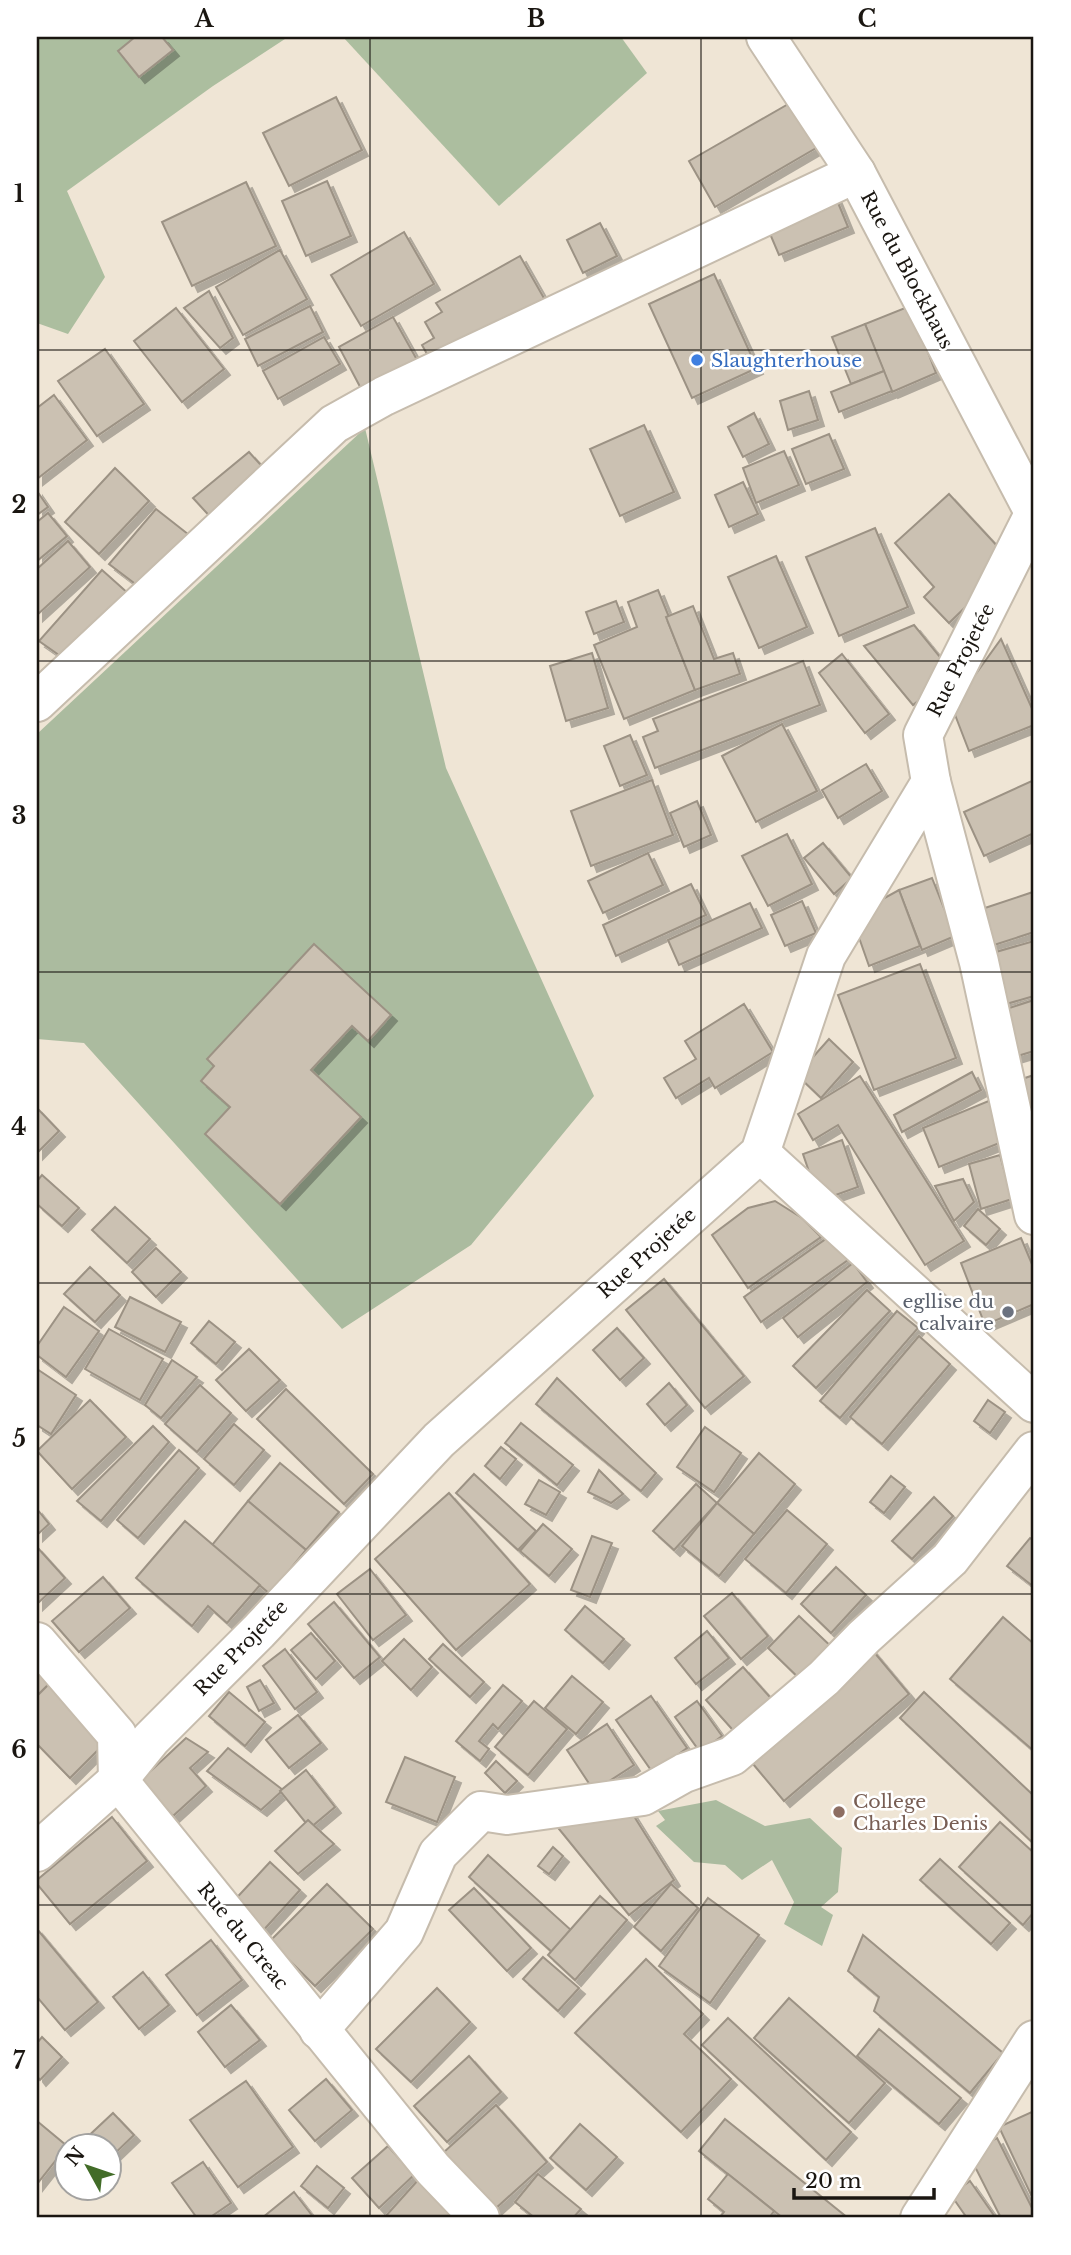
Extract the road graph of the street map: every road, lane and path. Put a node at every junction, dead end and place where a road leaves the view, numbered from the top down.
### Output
1 (766, 37) edge
2 (856, 173) junction
3 (1034, 513) edge
4 (37, 702) edge
5 (931, 782) junction
6 (760, 1153) junction
7 (1034, 1215) edge
8 (1034, 1403) edge
9 (1034, 1451) edge
10 (37, 1642) edge
11 (118, 1780) junction
12 (37, 1852) edge
13 (319, 2030) junction
14 (1034, 2040) edge
15 (480, 2218) edge
16 (920, 2218) edge

1 - 2 street, Rue du Blockhaus
2 - 3 street, Rue du Blockhaus
2 - 4 street
3 - 5 street, Rue Projetée
5 - 6 street, Rue Projetée
5 - 7 street
6 - 8 street
6 - 11 street, Rue Projetée
9 - 13 street
10 - 11 street
11 - 12 street, Rue Projetée
11 - 13 street, Rue du Creac
13 - 15 street, Rue du Creac
14 - 16 street

